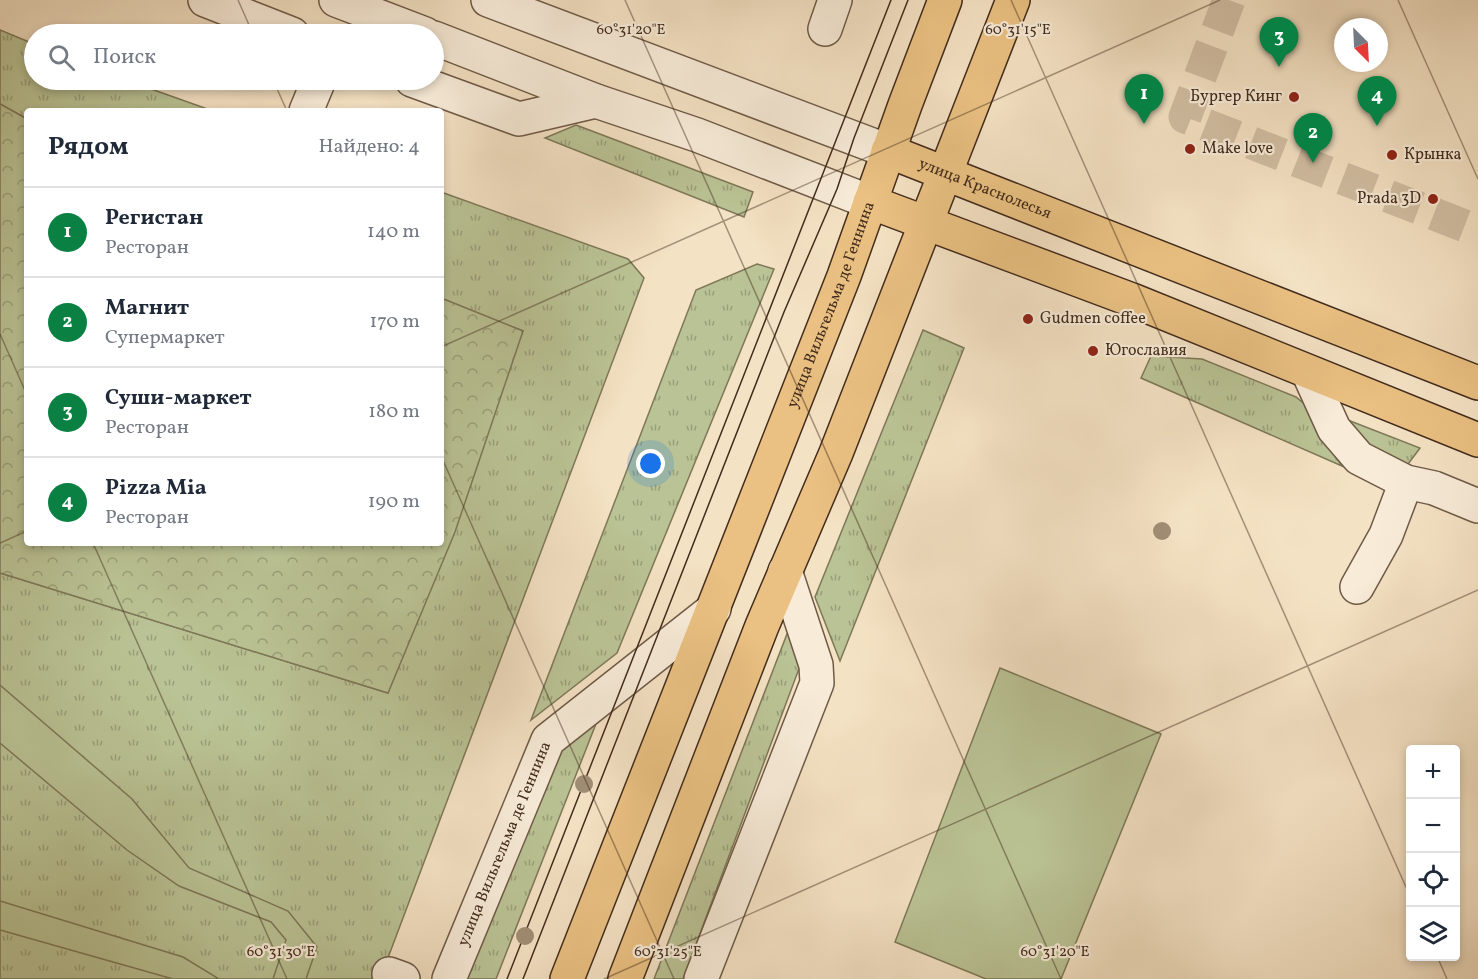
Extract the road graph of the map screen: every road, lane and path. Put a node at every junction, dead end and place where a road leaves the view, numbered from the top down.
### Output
1 (205, 0) edge
2 (336, 0) edge
3 (488, 0) edge
4 (945, 0) edge
5 (1013, 0) edge
6 (266, 24) edge
7 (399, 24) edge
8 (444, 42) edge
9 (315, 90) edge
10 (439, 90) edge
11 (596, 101) junction
12 (307, 108) edge
13 (888, 151) junction
14 (946, 173) junction
15 (870, 202) junction
16 (926, 224) junction
17 (1308, 372) junction
18 (1478, 383) edge
19 (1478, 440) edge
20 (1406, 482) junction
21 (1478, 506) edge
22 (785, 571) junction
23 (1357, 587) dead end
24 (714, 609) junction
25 (449, 979) edge
26 (567, 979) edge
27 (625, 979) edge
28 (701, 979) edge

1 - 6 street
2 - 7 street
3 - 13 street, улица Краснолесья
4 - 13 main road, улица Вильгельма де Геннина
5 - 14 main road
8 - 11 street
9 - 12 street
10 - 11 street
11 - 15 street
13 - 14 main road, улица Краснолесья
13 - 15 main road, улица Вильгельма де Геннина
14 - 16 main road
14 - 18 main road, улица Краснолесья
15 - 16 main road
15 - 24 main road, улица Вильгельма де Геннина
16 - 17 main road
16 - 22 main road
17 - 19 main road
17 - 20 street
20 - 21 street
20 - 23 street
22 - 27 main road
22 - 28 street
24 - 25 street, улица Вильгельма де Геннина
24 - 26 main road, улица Вильгельма де Геннина

